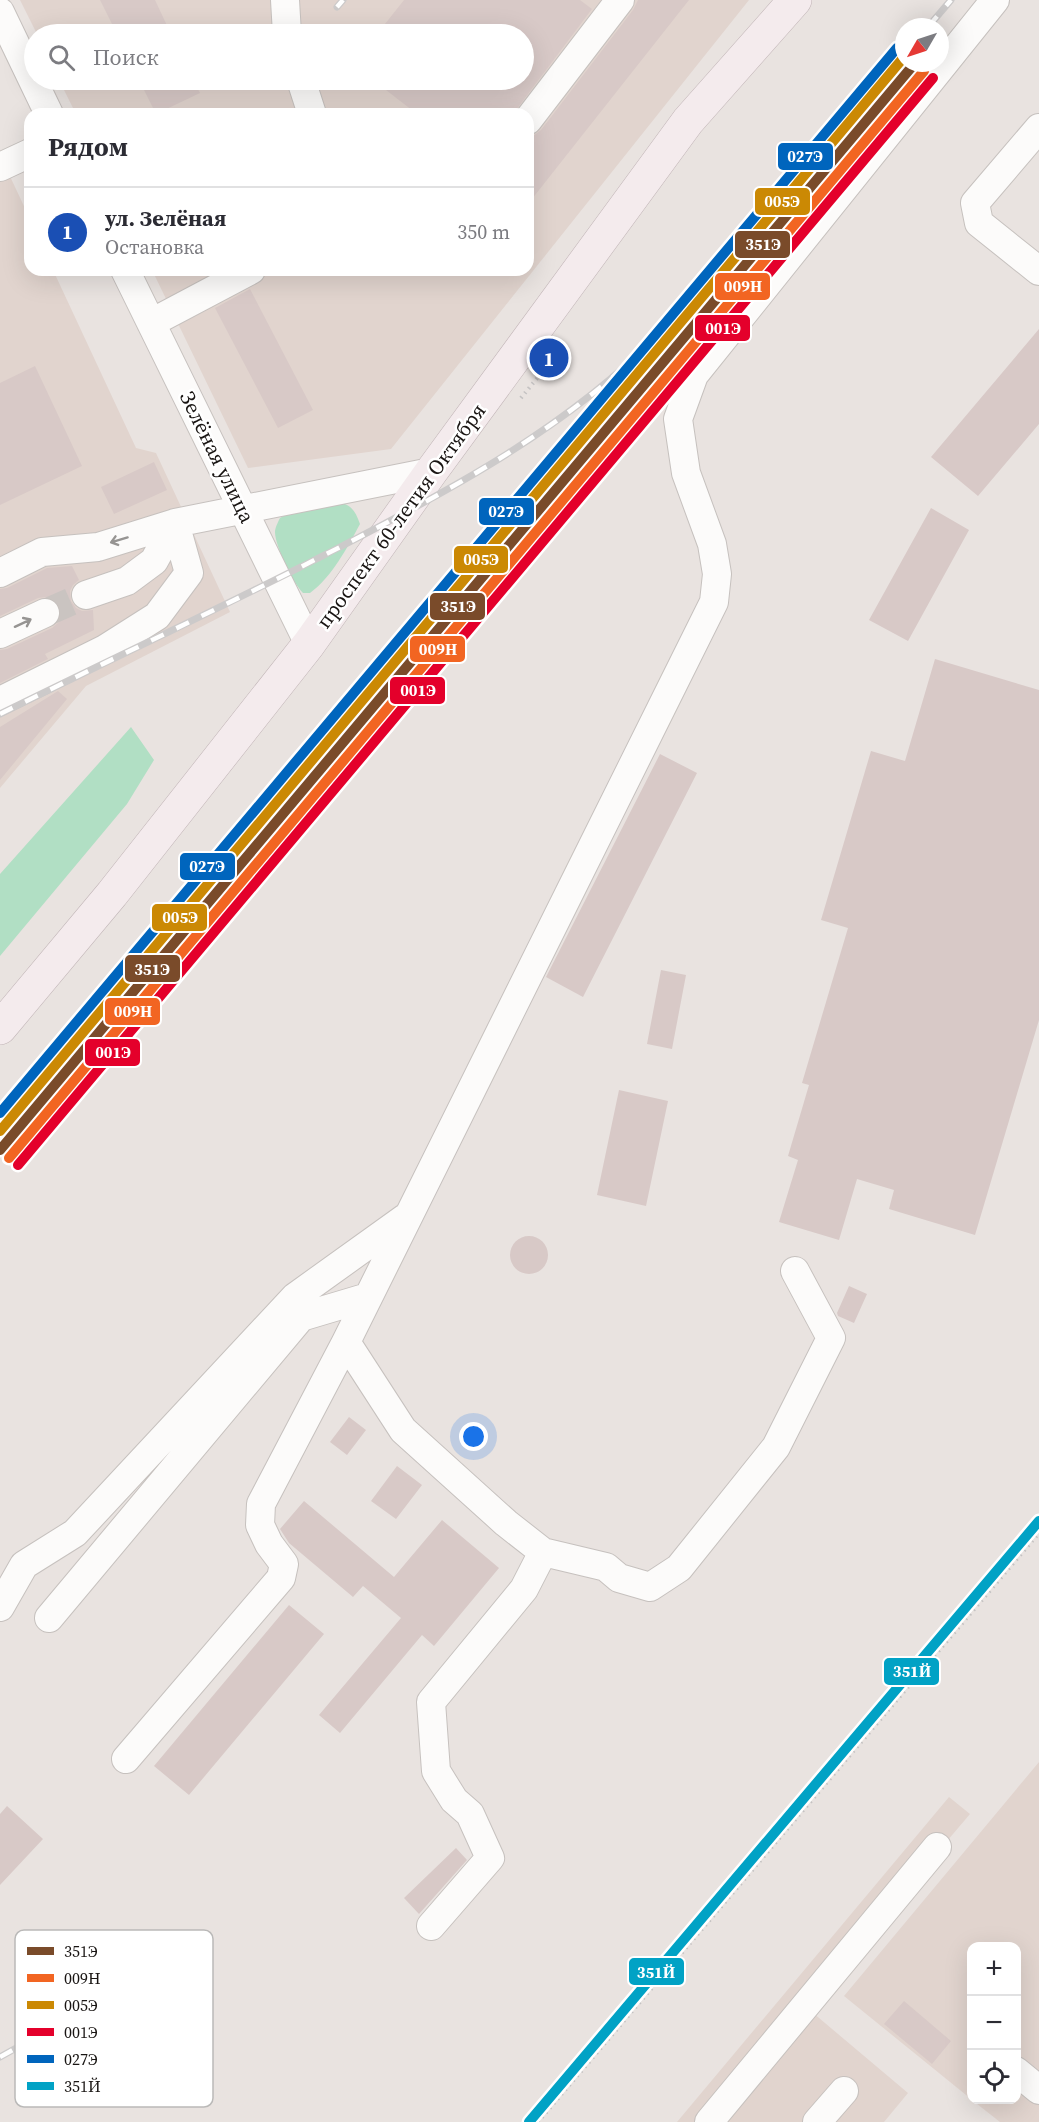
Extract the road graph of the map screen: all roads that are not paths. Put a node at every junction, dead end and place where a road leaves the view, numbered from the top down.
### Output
1 (285, 0) edge
2 (620, 0) edge
3 (795, 0) edge
4 (995, 0) edge
5 (0, 12) edge
6 (287, 24) edge
7 (24, 62) edge
8 (37, 90) edge
9 (304, 90) edge
10 (46, 108) edge
11 (310, 108) edge
12 (534, 112) edge
13 (1039, 128) edge
14 (24, 156) edge
15 (0, 167) edge
16 (1039, 271) edge
17 (128, 276) edge
18 (240, 276) edge
19 (151, 323) junction
20 (431, 472) junction
21 (242, 510) junction
22 (175, 523) junction
23 (0, 573) edge
24 (86, 595) tunnel mouth
25 (45, 613) tunnel mouth
26 (0, 634) edge
27 (309, 644) junction
28 (0, 701) edge
29 (0, 1028) edge
30 (409, 1215) junction
31 (795, 1271) dead end
32 (368, 1298) junction
33 (346, 1342) junction
34 (543, 1552) junction
35 (0, 1607) edge
36 (49, 1618) dead end
37 (126, 1759) dead end
38 (937, 1847) dead end
39 (431, 1926) dead end
40 (1021, 2074) edge
41 (1039, 2090) edge
42 (844, 2091) dead end
43 (709, 2122) edge
44 (817, 2122) edge

1 - 6 street
2 - 12 street
3 - 20 highway, проспект 60-летия Октября
4 - 30 street
5 - 7 street
8 - 10 street
9 - 11 street
13 - 16 street
14 - 15 street
17 - 19 street, Зелёная улица
18 - 19 street
19 - 21 street, Зелёная улица
20 - 21 street
20 - 27 highway, проспект 60-летия Октября
21 - 22 street
21 - 27 street, Зелёная улица
22 -> 23 street
22 - 24 street
22 - 28 street
26 -> 25 street
27 - 29 highway, проспект 60-летия Октября
30 - 32 street
30 - 35 street
31 - 34 street
32 - 33 street
32 - 36 street
33 - 34 street
33 - 37 street
34 - 39 street
38 - 43 street
40 - 41 street
42 - 44 street

